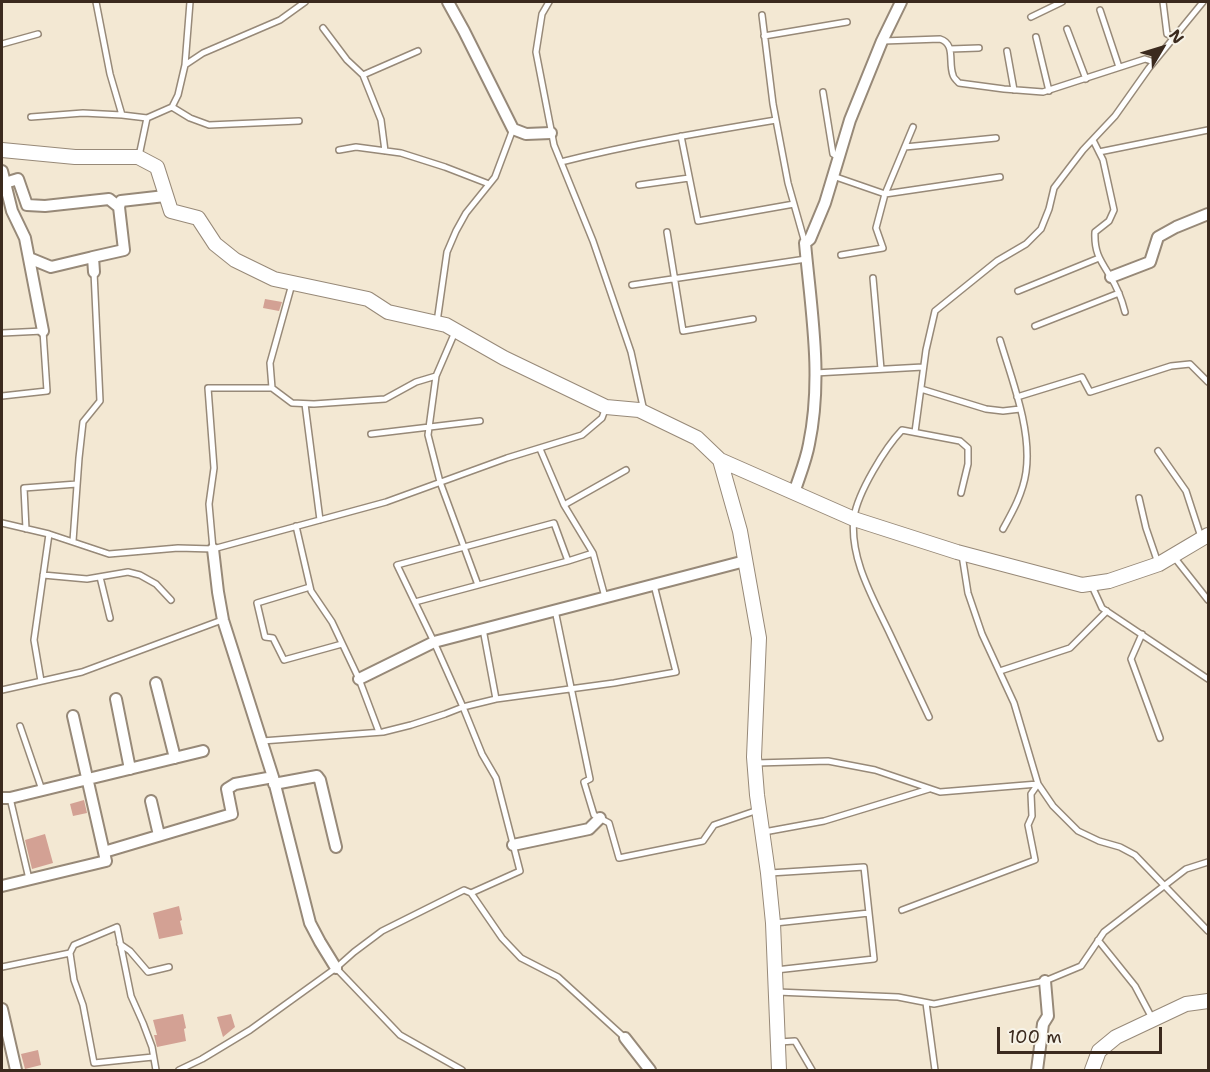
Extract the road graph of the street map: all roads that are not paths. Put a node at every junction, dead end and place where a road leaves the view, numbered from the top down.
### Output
1 (96, 2) edge
2 (190, 2) edge
3 (305, 2) edge
4 (448, 2) edge
5 (549, 2) edge
6 (901, 2) edge
7 (1062, 2) edge
8 (1163, 2) edge
9 (1203, 2) edge
10 (1100, 10) dead end
11 (762, 15) dead end
12 (1031, 17) dead end
13 (847, 22) dead end
14 (324, 28) dead end
15 (1067, 29) dead end
16 (38, 34) dead end
17 (764, 36) junction
18 (1036, 37) dead end
19 (1174, 38) junction
20 (882, 41) junction
21 (2, 44) edge
22 (979, 48) dead end
23 (950, 49) junction
24 (418, 51) dead end
25 (1006, 51) dead end
26 (1154, 62) junction
27 (186, 65) junction
28 (1119, 68) junction
29 (363, 75) junction
30 (1086, 79) junction
31 (1014, 90) junction
32 (1049, 91) junction
33 (823, 92) dead end
34 (171, 107) junction
35 (122, 115) junction
36 (31, 117) dead end
37 (147, 118) junction
38 (776, 120) junction
39 (299, 121) dead end
40 (913, 126) dead end
41 (513, 129) junction
42 (1209, 130) edge
43 (551, 132) junction
44 (681, 136) junction
45 (996, 138) dead end
46 (1093, 140) junction
47 (905, 147) junction
48 (2, 150) edge
49 (339, 150) dead end
50 (385, 151) junction
51 (1099, 152) junction
52 (138, 157) junction
53 (839, 157) junction
54 (561, 162) junction
55 (2, 171) edge
56 (833, 176) junction
57 (1000, 177) dead end
58 (689, 178) junction
59 (5, 183) junction
60 (489, 184) junction
61 (639, 185) dead end
62 (885, 194) junction
63 (165, 196) junction
64 (794, 204) junction
65 (119, 207) junction
66 (1209, 214) edge
67 (667, 232) dead end
68 (805, 243) junction
69 (841, 255) dead end
70 (93, 257) junction
71 (29, 258) junction
72 (1099, 258) junction
73 (806, 259) junction
74 (94, 272) joint
75 (1111, 277) junction
76 (873, 278) dead end
77 (675, 279) junction
78 (292, 283) junction
79 (632, 285) dead end
80 (1017, 291) dead end
81 (1119, 293) junction
82 (1125, 312) dead end
83 (753, 319) dead end
84 (436, 323) junction
85 (1035, 326) dead end
86 (43, 331) junction
87 (455, 331) junction
88 (2, 333) edge
89 (1000, 339) dead end
90 (923, 367) junction
91 (882, 369) junction
92 (815, 373) junction
93 (436, 376) junction
94 (1209, 382) edge
95 (272, 388) junction
96 (921, 389) junction
97 (2, 396) edge
98 (1017, 397) junction
99 (305, 404) junction
100 (606, 407) junction
101 (1020, 409) junction
102 (644, 413) junction
103 (480, 421) dead end
104 (429, 427) junction
105 (915, 432) junction
106 (371, 434) dead end
107 (540, 449) junction
108 (1158, 451) dead end
109 (720, 460) junction
110 (626, 470) dead end
111 (440, 482) junction
112 (77, 484) junction
113 (794, 493) junction
114 (961, 493) dead end
115 (1139, 498) dead end
116 (564, 505) junction
117 (854, 519) junction
118 (320, 520) junction
119 (2, 524) edge
120 (296, 526) junction
121 (26, 529) junction
122 (1003, 529) dead end
123 (49, 534) junction
124 (1205, 537) edge
125 (73, 541) junction
126 (464, 547) junction
127 (213, 549) junction
128 (593, 553) junction
129 (962, 554) junction
130 (1173, 556) junction
131 (568, 561) junction
132 (745, 561) junction
133 (1159, 564) junction
134 (43, 575) junction
135 (100, 577) junction
136 (654, 584) junction
137 (1091, 584) junction
138 (478, 585) junction
139 (310, 587) junction
140 (605, 597) junction
141 (171, 600) dead end
142 (1209, 600) edge
143 (415, 602) junction
144 (555, 610) junction
145 (1107, 611) junction
146 (110, 618) dead end
147 (223, 620) junction
148 (483, 629) junction
149 (1142, 634) junction
150 (434, 642) junction
151 (342, 644) junction
152 (1000, 671) junction
153 (359, 679) junction
154 (1209, 679) edge
155 (41, 681) junction
156 (156, 683) dead end
157 (572, 688) junction
158 (2, 690) edge
159 (116, 699) dead end
160 (496, 699) junction
161 (464, 706) junction
162 (73, 716) dead end
163 (929, 717) dead end
164 (20, 726) dead end
165 (379, 732) junction
166 (1160, 738) dead end
167 (262, 741) junction
168 (203, 751) dead end
169 (175, 758) junction
170 (754, 763) junction
171 (130, 769) junction
172 (87, 779) junction
173 (274, 780) junction
174 (1038, 784) junction
175 (930, 789) junction
176 (42, 790) junction
177 (6, 798) edge
178 (151, 801) dead end
179 (759, 810) junction
180 (600, 818) junction
181 (762, 833) junction
182 (159, 836) junction
183 (513, 845) junction
184 (336, 847) dead end
185 (104, 852) junction
186 (1209, 862) edge
187 (768, 873) junction
188 (29, 879) junction
189 (2, 886) edge
190 (1165, 886) junction
191 (471, 893) junction
192 (902, 910) dead end
193 (869, 913) junction
194 (773, 923) junction
195 (1209, 931) edge
196 (1098, 940) junction
197 (120, 944) junction
198 (70, 953) junction
199 (2, 967) edge
200 (169, 968) dead end
201 (336, 968) junction
202 (776, 970) junction
203 (1045, 981) junction
204 (776, 992) junction
205 (1209, 1001) edge
206 (926, 1003) junction
207 (2, 1010) edge
208 (1152, 1020) junction
209 (625, 1038) joint
210 (778, 1042) junction
211 (153, 1057) junction
212 (16, 1071) edge
213 (156, 1071) edge
214 (179, 1071) edge
215 (462, 1071) edge
216 (650, 1071) edge
217 (779, 1071) edge
218 (812, 1071) edge
219 (935, 1071) edge
220 (1037, 1071) edge
221 (1092, 1071) edge

1 - 35 lane
2 - 27 lane
3 - 27 lane
4 - 41 street
5 - 43 lane
6 - 20 street
7 - 12 lane
8 - 19 lane
9 - 19 lane
10 - 28 lane
11 - 17 lane
13 - 17 lane
14 - 29 lane
15 - 30 lane
16 - 21 lane
17 - 38 lane
18 - 32 lane
19 - 26 lane
20 - 23 lane
20 - 53 street
22 - 23 lane
23 - 31 lane
24 - 29 lane
25 - 31 lane
26 - 28 lane
26 - 46 lane
27 - 34 lane
28 - 30 lane
29 - 50 lane
30 - 32 lane
31 - 32 lane
33 - 53 lane
34 - 37 lane
34 - 39 lane
35 - 36 lane
35 - 37 lane
37 - 52 lane
38 - 44 lane
38 - 64 lane
40 - 47 lane
41 - 43 street
41 - 60 lane
42 - 51 lane
43 - 54 lane
44 - 54 lane
44 - 58 lane
45 - 47 lane
46 - 51 lane
46 - 90 lane
47 - 62 lane
48 - 52 street
49 - 50 lane
50 - 60 lane
51 - 72 lane
52 - 63 street
53 - 56 street
54 - 102 lane
55 - 59 street
56 - 62 lane
56 - 68 street
57 - 62 lane
58 - 61 lane
58 - 64 lane
59 - 65 street
59 - 71 street
60 - 84 lane
62 - 69 lane
63 - 65 street
63 - 78 street
64 - 68 lane
65 - 70 street
66 - 75 street
67 - 77 lane
68 - 73 street
70 - 71 street
70 - 74 street
71 - 86 street
72 - 75 lane
72 - 80 lane
73 - 77 lane
73 - 92 street
74 - 112 lane
75 - 81 lane
76 - 91 lane
77 - 79 lane
77 - 83 lane
78 - 84 street
78 - 95 lane
81 - 82 lane
81 - 85 lane
84 - 87 street
86 - 88 lane
86 - 97 lane
87 - 93 lane
87 - 100 street
89 - 98 lane
90 - 91 lane
90 - 96 lane
91 - 92 lane
92 - 113 street
93 - 99 lane
93 - 104 lane
94 - 98 lane
95 - 99 lane
95 - 127 lane
96 - 101 lane
96 - 105 lane
98 - 101 lane
99 - 118 lane
100 - 102 street
100 - 107 lane
101 - 122 lane
102 - 109 street
103 - 104 lane
104 - 106 lane
104 - 111 lane
105 - 114 lane
105 - 117 lane
107 - 111 lane
107 - 116 lane
108 - 124 lane
109 - 113 street
109 - 132 street
110 - 116 lane
111 - 118 lane
111 - 126 lane
112 - 121 lane
112 - 125 lane
113 - 117 street
115 - 133 lane
116 - 128 lane
117 - 129 street
117 - 163 lane
118 - 120 lane
119 - 121 lane
120 - 127 lane
120 - 139 lane
121 - 123 lane
123 - 125 lane
123 - 134 lane
124 - 130 street
125 - 127 lane
126 - 131 lane
126 - 138 lane
126 - 143 lane
127 - 147 street
128 - 131 lane
128 - 140 lane
129 - 137 street
129 - 152 lane
130 - 133 street
130 - 142 lane
131 - 138 lane
132 - 136 street
132 - 170 street
133 - 137 street
134 - 135 lane
134 - 155 lane
135 - 141 lane
135 - 146 lane
136 - 140 street
136 - 157 lane
137 - 145 lane
138 - 143 lane
139 - 151 lane
139 - 151 lane
140 - 144 street
143 - 150 lane
144 - 148 street
144 - 157 lane
145 - 149 lane
145 - 152 lane
147 - 155 lane
147 - 167 street
148 - 150 street
148 - 160 lane
149 - 154 lane
149 - 166 lane
150 - 153 street
150 - 161 lane
151 - 153 lane
152 - 174 lane
153 - 165 lane
155 - 158 lane
156 - 169 street
157 - 160 lane
157 - 180 lane
159 - 171 street
160 - 161 lane
161 - 165 lane
161 - 183 lane
162 - 172 street
164 - 176 lane
165 - 167 lane
167 - 173 street
168 - 169 street
169 - 171 street
170 - 175 lane
170 - 179 street
171 - 172 street
172 - 176 street
172 - 185 street
173 - 182 street
173 - 184 street
173 - 201 street
174 - 175 lane
174 - 190 lane
174 - 192 lane
175 - 181 lane
176 - 177 street
177 - 188 lane
178 - 182 street
179 - 180 lane
179 - 181 street
180 - 183 street
181 - 187 street
182 - 185 street
183 - 191 lane
185 - 188 street
186 - 190 lane
187 - 193 lane
187 - 194 street
188 - 189 street
190 - 195 lane
190 - 196 lane
191 - 201 lane
191 - 209 lane
193 - 194 lane
193 - 202 lane
194 - 202 street
196 - 203 lane
196 - 208 lane
197 - 198 lane
197 - 200 lane
197 - 211 lane
198 - 199 lane
198 - 211 lane
201 - 214 lane
201 - 215 lane
202 - 204 street
203 - 206 lane
203 - 220 street
204 - 206 lane
204 - 210 street
205 - 208 street
206 - 219 lane
207 - 212 street
208 - 221 street
209 - 216 street
210 - 217 street
210 - 218 lane
211 - 213 lane

